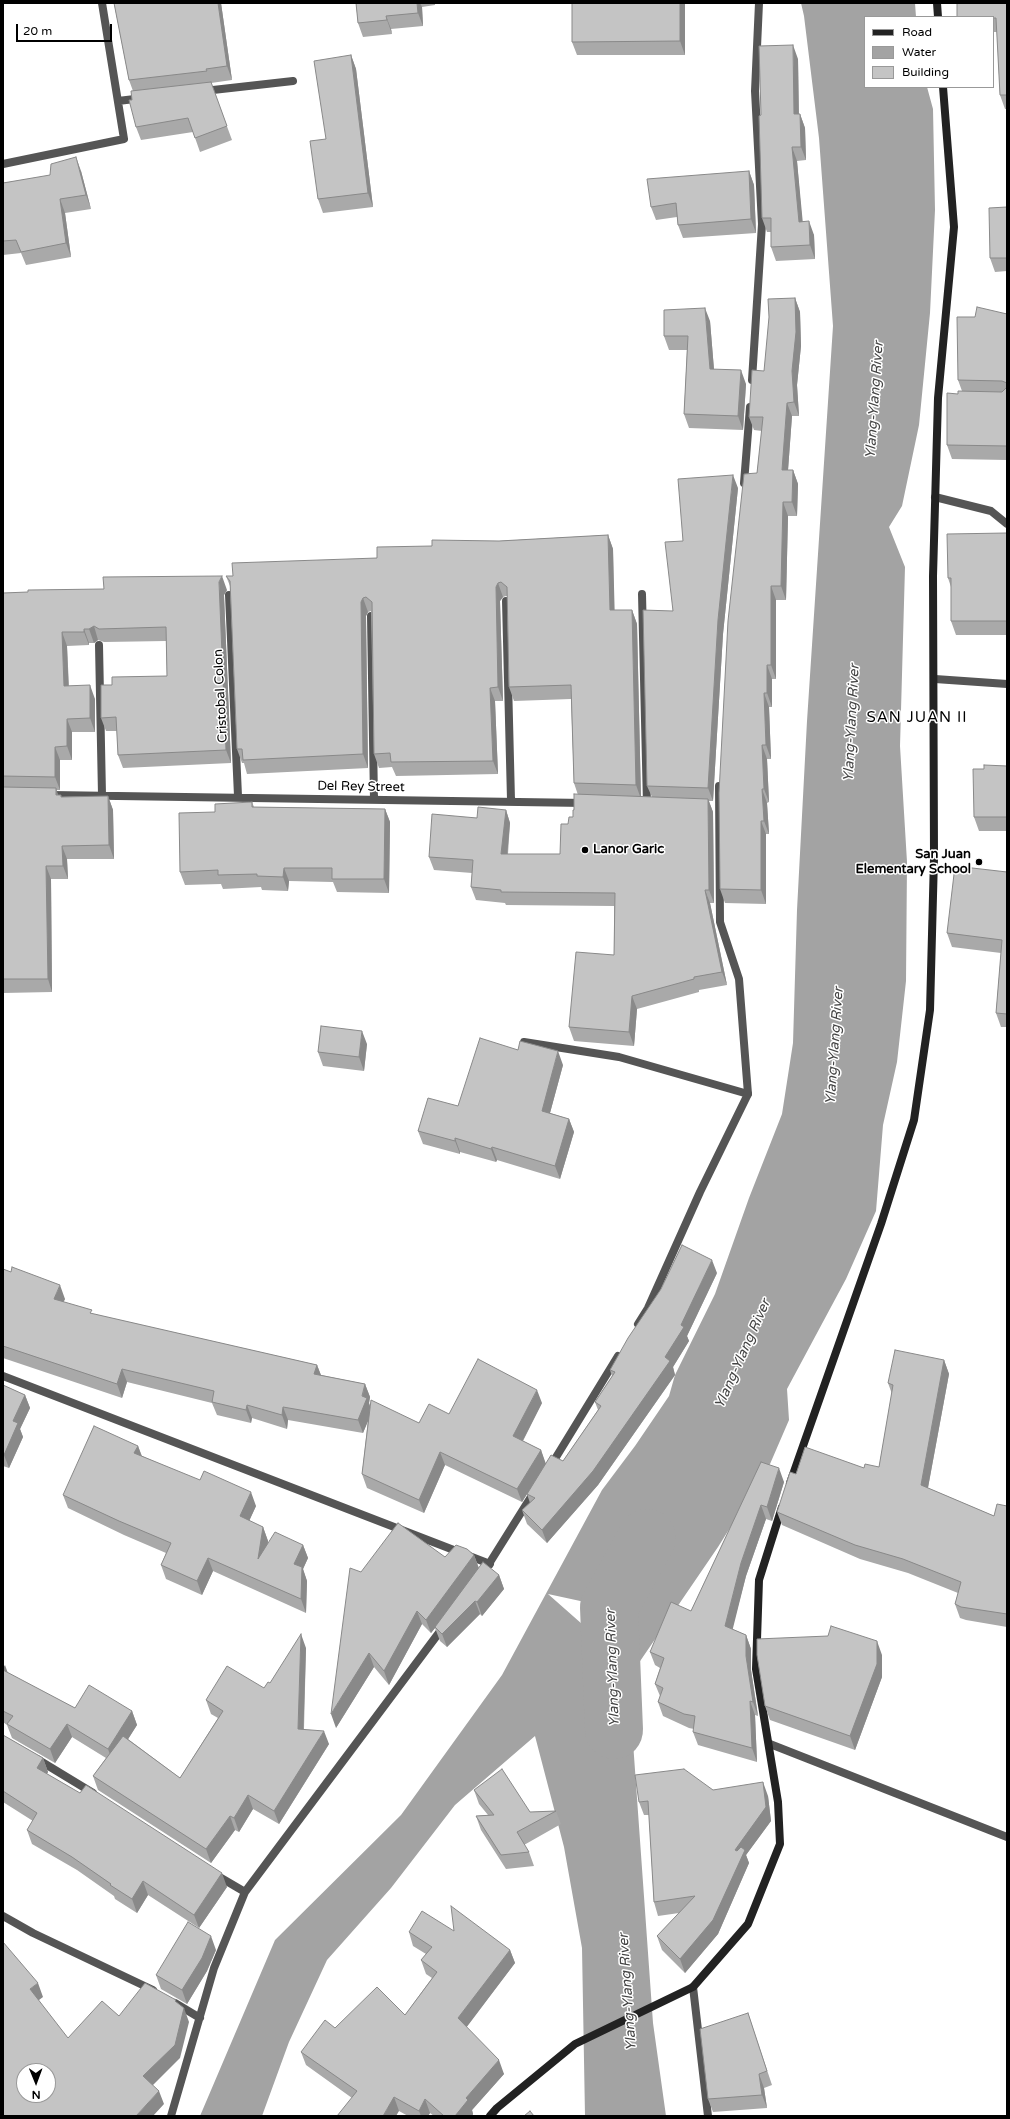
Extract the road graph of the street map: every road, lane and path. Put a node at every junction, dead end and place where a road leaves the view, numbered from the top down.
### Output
1 (102, 3) edge
2 (759, 3) edge
3 (937, 3) edge
4 (938, 16) edge
5 (293, 81) dead end
6 (943, 88) edge
7 (194, 92) edge
8 (149, 98) edge
9 (118, 101) junction
10 (3, 164) edge
11 (744, 488) edge
12 (935, 497) junction
13 (1007, 524) edge
14 (642, 594) dead end
15 (229, 595) edge
16 (506, 601) edge
17 (371, 616) edge
18 (99, 645) edge
19 (935, 679) junction
20 (1007, 684) edge
21 (720, 776) edge
22 (41, 795) edge
23 (102, 795) junction
24 (238, 796) junction
25 (374, 800) junction
26 (510, 800) junction
27 (594, 803) edge
28 (647, 805) edge
29 (524, 1042) edge
30 (748, 1094) junction
31 (631, 1335) edge
32 (623, 1348) edge
33 (3, 1376) edge
34 (490, 1564) junction
35 (476, 1582) edge
36 (448, 1620) edge
37 (770, 1744) junction
38 (30, 1754) edge
39 (102, 1799) edge
40 (1007, 1837) edge
41 (212, 1872) edge
42 (245, 1892) junction
43 (3, 1916) edge
44 (693, 1987) junction
45 (200, 2018) junction
46 (171, 2116) edge
47 (490, 2116) edge
48 (708, 2116) edge

1 - 9 street
2 - 11 street
3 - 4 street
5 - 7 street
6 - 12 street
8 - 9 street
9 - 10 street
12 - 13 street
12 - 19 street
14 - 28 street
15 - 24 street, Cristobal Colon
16 - 26 street
17 - 25 street
18 - 23 street
19 - 20 street
19 - 37 street
21 - 30 street
22 - 23 street, Del Rey Street
23 - 24 street, Del Rey Street
24 - 25 street, Del Rey Street
25 - 26 street, Del Rey Street
26 - 27 street, Del Rey Street
29 - 30 street
30 - 31 street
32 - 34 street
33 - 34 street
34 - 35 street
36 - 42 street
37 - 40 street
37 - 44 street
38 - 39 street
41 - 42 street
42 - 45 street
43 - 45 street
44 - 47 street
44 - 48 street
45 - 46 street

